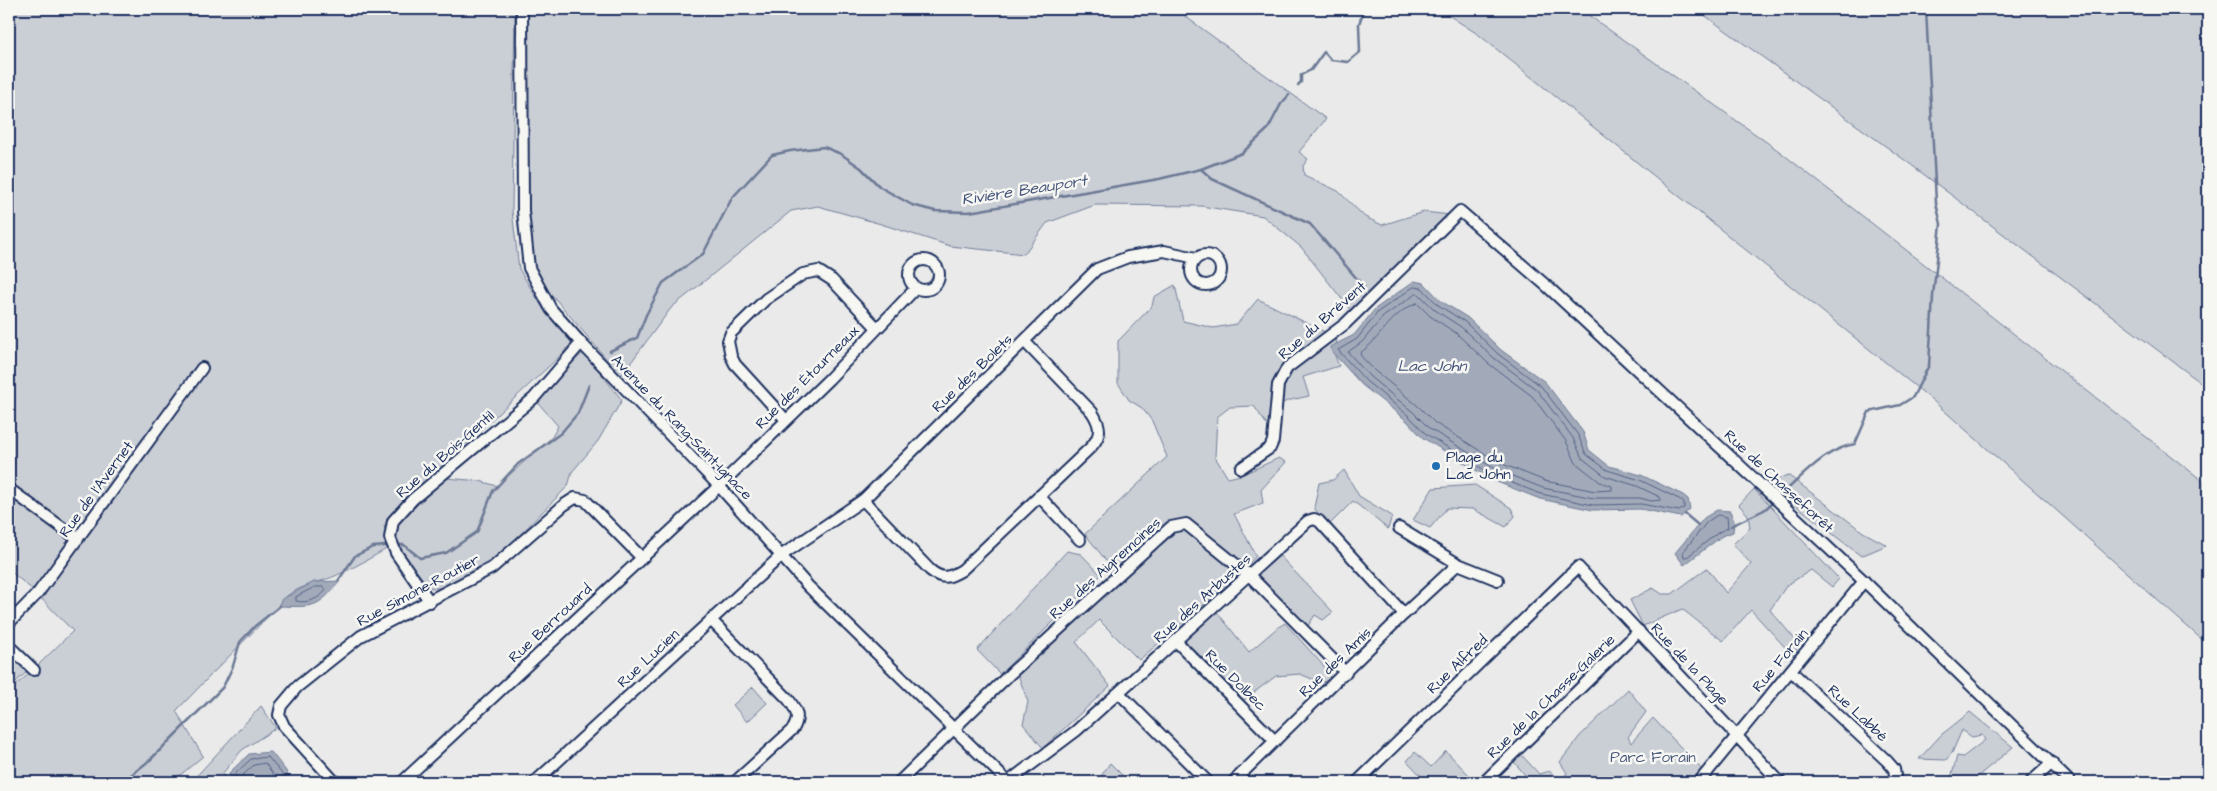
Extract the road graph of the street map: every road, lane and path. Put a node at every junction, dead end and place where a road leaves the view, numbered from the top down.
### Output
1 (522, 9) edge
2 (1460, 211) joint
3 (1196, 258) dead end
4 (916, 288) dead end
5 (877, 328) junction
6 (1025, 342) junction
7 (581, 343) junction
8 (202, 368) dead end
9 (786, 420) junction
10 (1241, 468) dead end
11 (718, 486) junction
12 (9, 489) edge
13 (1039, 496) junction
14 (863, 500) junction
15 (1399, 528) dead end
16 (78, 539) junction
17 (1080, 540) dead end
18 (782, 555) junction
19 (642, 558) junction
20 (1458, 564) junction
21 (1578, 567) joint
22 (1250, 576) junction
23 (1498, 580) dead end
24 (1864, 580) junction
25 (430, 602) junction
26 (1404, 614) junction
27 (711, 620) junction
28 (9, 623) edge
29 (1639, 632) junction
30 (1176, 641) junction
31 (9, 646) edge
32 (34, 670) dead end
33 (1791, 671) junction
34 (1346, 673) junction
35 (1119, 693) junction
36 (954, 730) junction
37 (1737, 735) junction
38 (1274, 741) junction
39 (2052, 763) junction
40 (335, 782) edge
41 (402, 782) edge
42 (535, 782) edge
43 (735, 782) edge
44 (899, 782) edge
45 (1008, 782) edge
46 (1208, 782) edge
47 (1233, 782) edge
48 (1357, 782) edge
49 (1484, 782) edge
50 (1699, 782) edge
51 (1780, 782) edge
52 (1896, 782) edge
53 (2031, 782) edge
54 (2070, 782) edge

1 - 7 street, Avenue du Rang-Saint-Ignace
2 - 10 street, Rue du Brévent
2 - 24 street, Rue de Chasseforêt
3 - 6 street, Rue des Bolets
4 - 5 street, Rue des Étourneaux
5 - 9 street, Rue des Étourneaux
5 - 9 street
6 - 13 street
6 - 14 street, Rue des Bolets
7 - 11 street, Avenue du Rang-Saint-Ignace
7 - 25 street, Rue du Bois-Gentil
8 - 16 street, Rue de l'Avernet
9 - 11 street, Rue des Étourneaux
11 - 18 street, Avenue du Rang-Saint-Ignace
11 - 19 street, Rue Berrouard
12 - 16 street
13 - 14 street
13 - 17 street
14 - 18 street, Rue des Bolets
15 - 20 street
16 - 28 street, Rue de l'Avernet
18 - 27 street, Rue Lucien
18 - 36 street, Avenue du Rang-Saint-Ignace
19 - 25 street, Rue Simone-Routier
19 - 41 street, Rue Berrouard
20 - 23 street
20 - 26 street, Rue des Amis
21 - 29 street, Rue de la Plage
21 - 48 street, Rue Alfred
22 - 26 street, Rue des Arbustes
22 - 30 street, Rue des Arbustes
22 - 34 street, Rue des Aigremoines
22 - 36 street, Rue des Aigremoines
24 - 33 street, Rue Forain
24 - 39 street, Rue de Chasseforêt
25 - 40 street, Rue Simone-Routier
26 - 34 street, Rue des Amis
27 - 42 street, Rue Lucien
27 - 43 street
29 - 37 street, Rue de la Plage
29 - 49 street, Rue de la Chasse-Galerie
30 - 35 street, Rue des Arbustes
30 - 38 street, Rue Dolbec
31 - 32 street
33 - 37 street, Rue Forain
33 - 52 street, Rue Labbé
34 - 38 street, Rue des Amis
35 - 45 street, Rue des Arbustes
35 - 46 street
36 - 44 street
36 - 45 street, Avenue du Rang-Saint-Ignace
37 - 50 street, Rue Forain
37 - 51 street, Rue de la Plage
38 - 47 street, Rue des Amis
39 - 53 street
39 - 54 street, Rue de Chasseforêt

